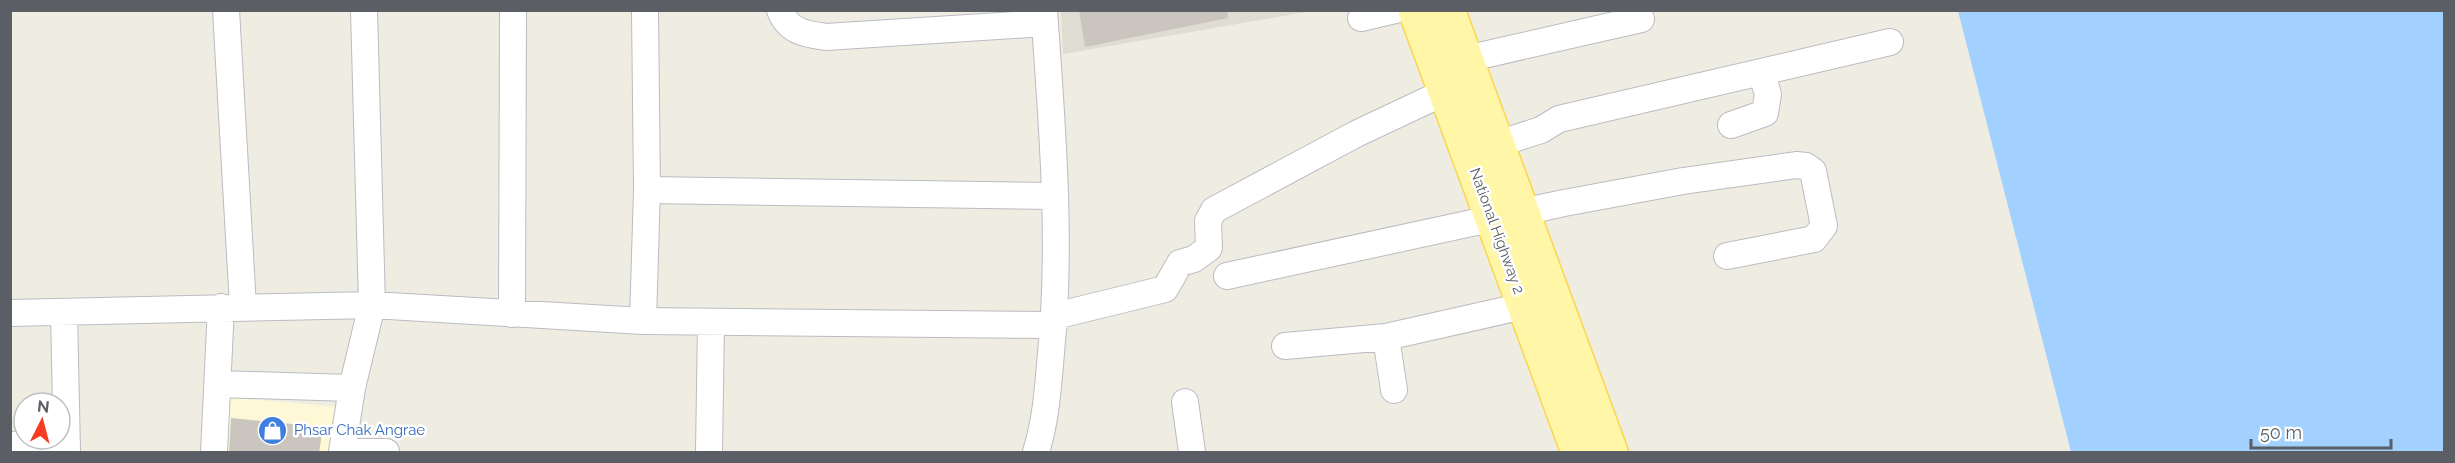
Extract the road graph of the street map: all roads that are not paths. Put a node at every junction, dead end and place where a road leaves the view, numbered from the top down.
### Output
1 (226, 10) edge
2 (364, 10) edge
3 (513, 10) edge
4 (645, 10) edge
5 (780, 10) edge
6 (1424, 12) edge
7 (1044, 17) edge
8 (1361, 18) dead end
9 (1641, 19) dead end
10 (1890, 42) dead end
11 (1466, 58) junction
12 (1761, 72) junction
13 (1445, 92) junction
14 (1731, 125) dead end
15 (1497, 144) junction
16 (647, 190) junction
17 (1055, 196) junction
18 (1506, 215) junction
19 (1727, 256) dead end
20 (1227, 276) dead end
21 (372, 305) junction
22 (1524, 306) junction
23 (232, 307) junction
24 (64, 312) junction
25 (10, 313) edge
26 (512, 314) junction
27 (643, 321) junction
28 (1055, 321) junction
29 (711, 322) junction
30 (1386, 337) junction
31 (1285, 346) dead end
32 (1567, 378) junction
33 (218, 384) junction
34 (352, 388) junction
35 (1394, 390) dead end
36 (66, 391) edge
37 (1185, 402) dead end
38 (342, 452) edge
39 (214, 453) edge
40 (386, 453) edge
41 (709, 453) edge
42 (1036, 453) edge
43 (1192, 453) edge
44 (1578, 453) edge
45 (1611, 453) edge

1 - 23 street
2 - 21 street
3 - 26 street
4 - 16 street
5 - 7 street
6 - 8 street
6 - 11 main road, National Highway 2
6 - 13 main road, National Highway 2
7 - 17 street
9 - 11 street
10 - 12 street
11 - 15 main road, National Highway 2
12 - 14 street
12 - 15 street
13 - 18 main road, National Highway 2
13 - 28 street
15 - 18 main road, National Highway 2
16 - 17 street
16 - 27 street
17 - 28 street
18 - 19 street
18 - 20 street
18 - 22 main road, National Highway 2
18 - 32 main road, National Highway 2
21 - 23 street
21 - 26 street
21 - 34 street
22 - 30 street
22 - 32 main road, National Highway 2
23 - 24 street
23 - 33 street
24 - 25 street
24 - 36 street
26 - 27 street
27 - 29 street
28 - 29 street
28 - 42 street
29 - 41 street
30 - 31 street
30 - 35 street
32 - 44 main road, National Highway 2
32 - 45 main road, National Highway 2
33 - 34 street
33 - 39 street
34 - 38 street
37 - 43 street
38 - 40 street

